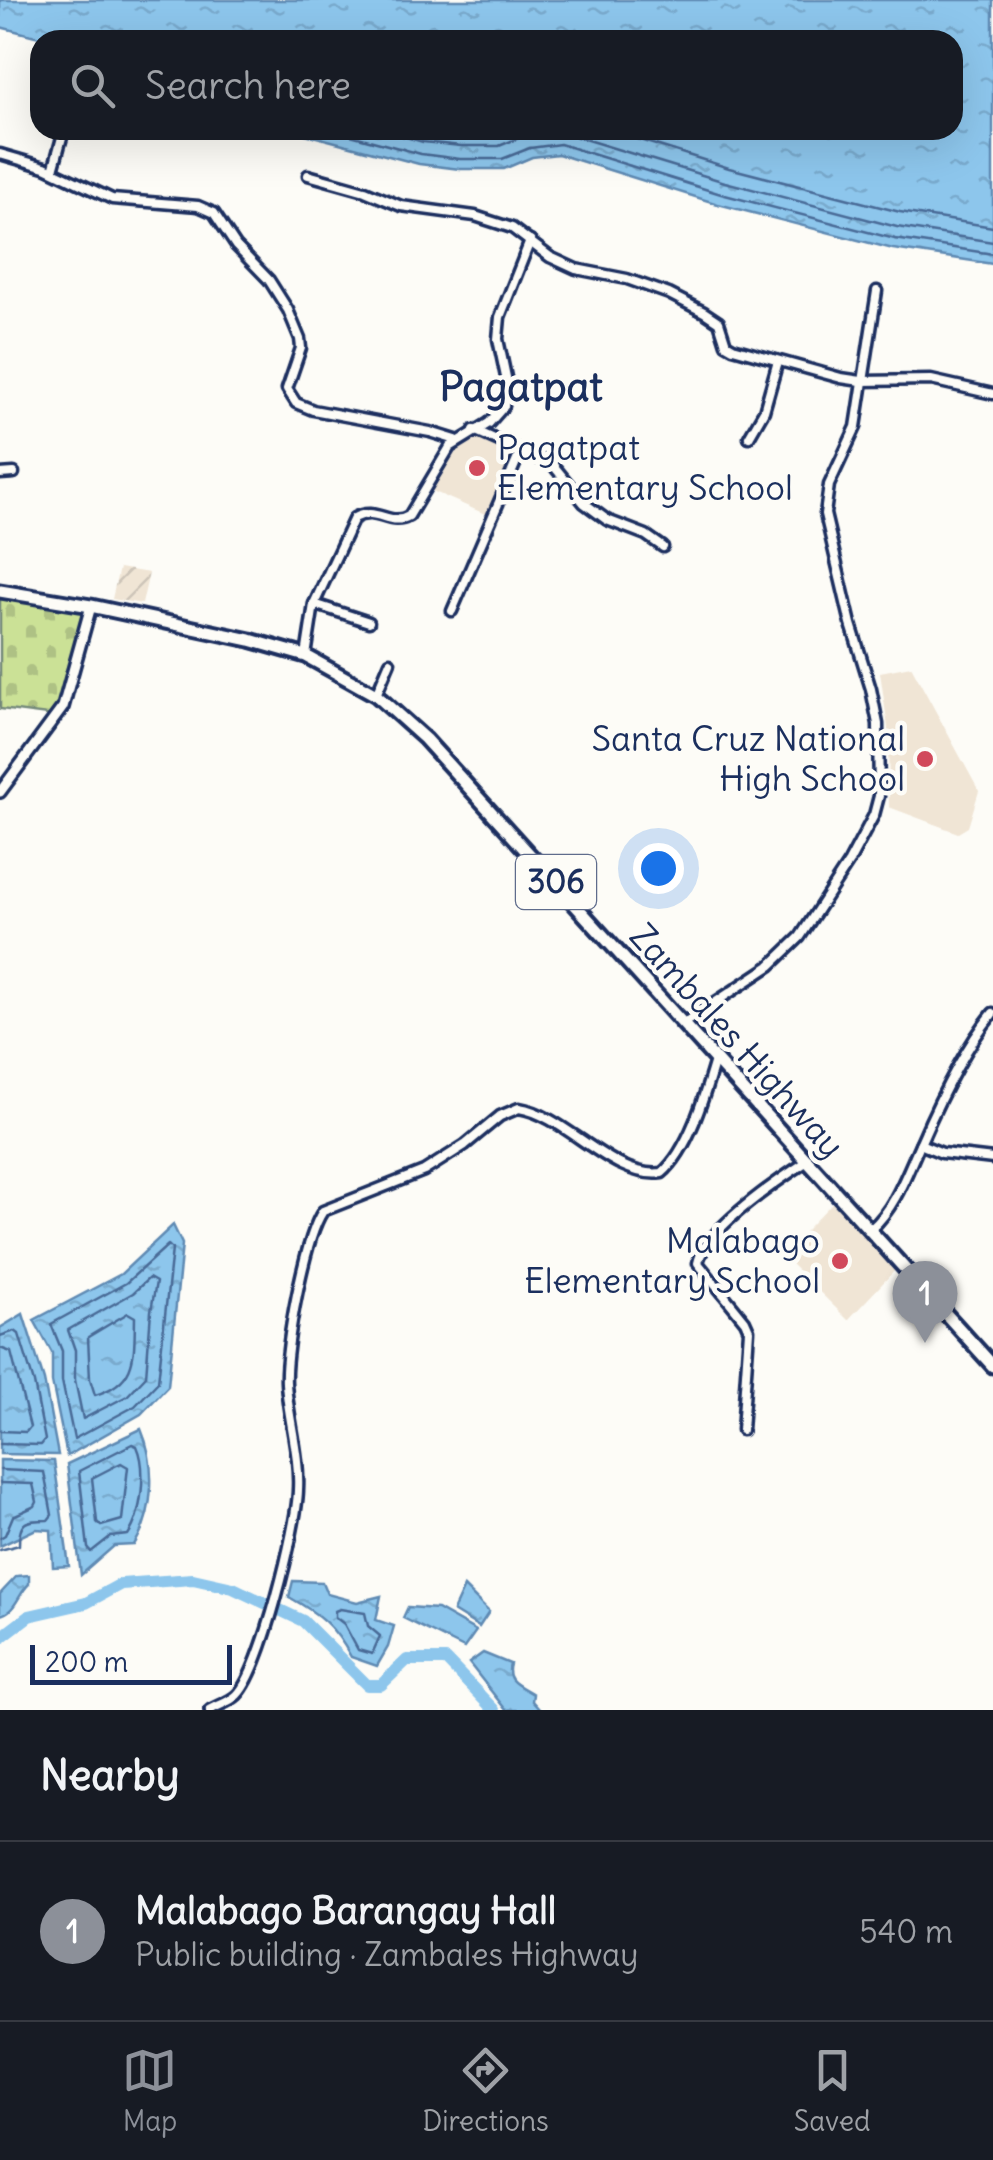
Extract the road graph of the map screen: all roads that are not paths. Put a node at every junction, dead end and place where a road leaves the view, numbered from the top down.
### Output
1 (61, 140) edge
2 (0, 154) edge
3 (53, 170) junction
4 (308, 175) dead end
5 (530, 241) junction
6 (877, 291) dead end
7 (778, 361) junction
8 (861, 381) junction
9 (993, 394) edge
10 (474, 430) junction
11 (749, 437) dead end
12 (456, 440) junction
13 (520, 453) junction
14 (14, 473) dead end
15 (0, 474) edge
16 (664, 546) dead end
17 (0, 591) edge
18 (314, 604) junction
19 (90, 606) junction
20 (452, 612) dead end
21 (369, 622) dead end
22 (306, 656) junction
23 (390, 662) dead end
24 (376, 695) junction
25 (0, 792) edge
26 (993, 1013) edge
27 (684, 1023) junction
28 (715, 1060) junction
29 (920, 1144) junction
30 (993, 1159) edge
31 (809, 1160) junction
32 (870, 1229) junction
33 (993, 1366) edge
34 (742, 1430) dead end
35 (210, 1710) edge

1 - 3 street
2 - 3 street
3 - 12 street
4 - 5 street
5 - 7 street
5 - 10 street
6 - 8 street
7 - 8 street
7 - 11 street
8 - 9 street
8 - 27 street
10 - 12 street
10 - 13 street
12 - 18 street
13 - 16 street
13 - 20 street
14 - 15 street
17 - 19 main road, Zambales Highway / 306
18 - 21 street
18 - 22 street
19 - 22 main road, Zambales Highway / 306
19 - 25 street
22 - 24 main road, Zambales Highway / 306
23 - 24 street
24 - 27 main road, Zambales Highway / 306
26 - 29 street
27 - 28 main road, Zambales Highway / 306
28 - 31 main road, Zambales Highway / 306
28 - 35 street
29 - 30 street
29 - 32 street
31 - 32 main road, Zambales Highway / 306
31 - 34 street
32 - 33 main road, Zambales Highway / 306

